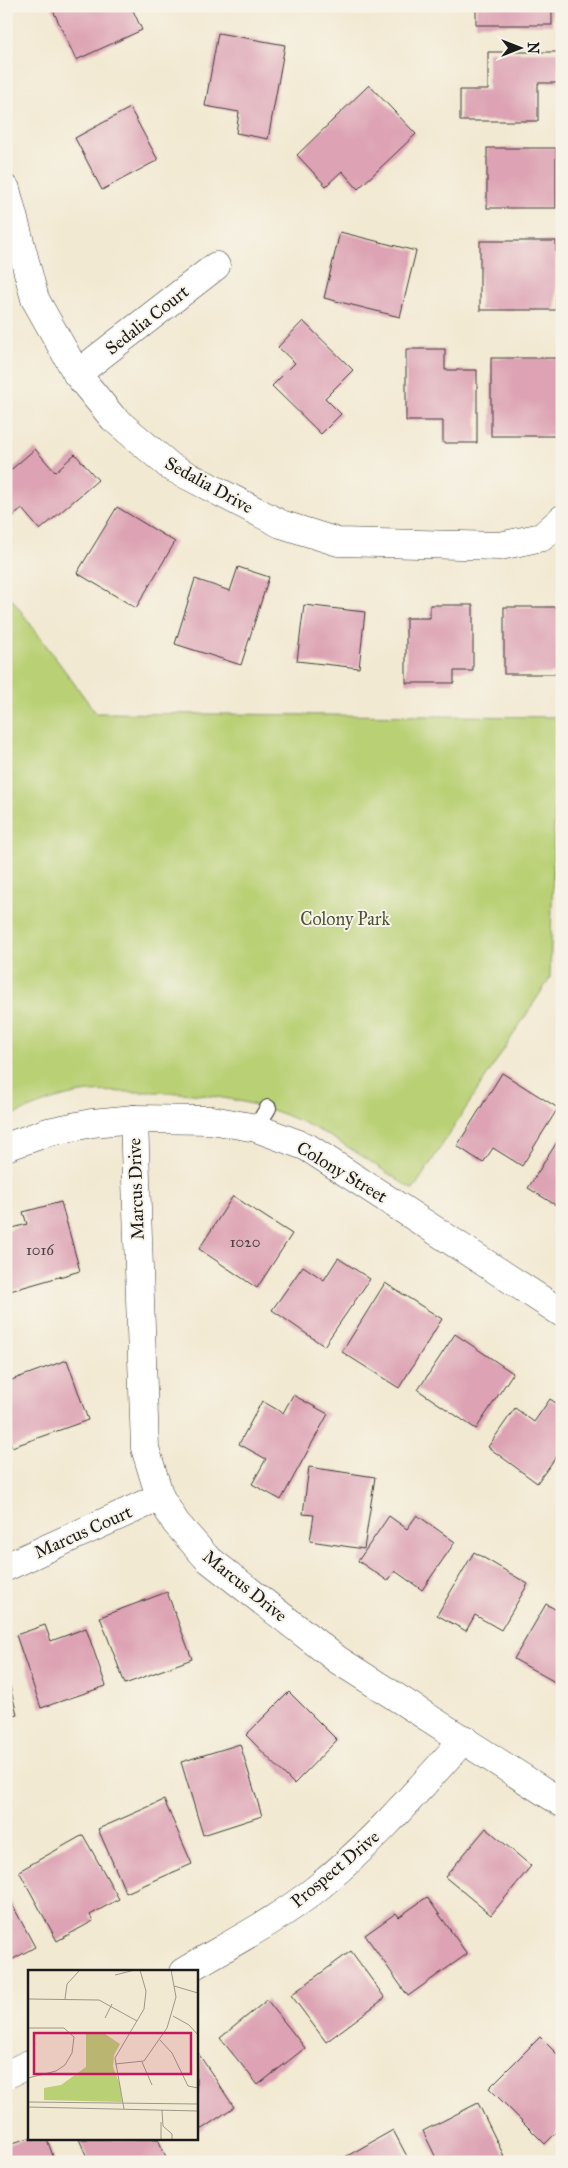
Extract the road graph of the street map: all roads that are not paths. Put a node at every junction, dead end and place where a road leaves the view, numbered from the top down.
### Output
1 (6, 189) edge
2 (216, 266) dead end
3 (77, 374) junction
4 (562, 519) edge
5 (134, 1119) junction
6 (6, 1147) edge
7 (562, 1313) edge
8 (160, 1497) junction
9 (6, 1567) edge
10 (464, 1739) junction
11 (562, 1803) edge
12 (186, 1970) edge
13 (28, 2064) edge
14 (6, 2075) edge

1 - 3 street, Sedalia Drive
2 - 3 street, Sedalia Court
3 - 4 street, Sedalia Drive
5 - 6 street, Colony Street
5 - 7 street, Colony Street
5 - 8 street, Marcus Drive
8 - 9 street, Marcus Court
8 - 10 street, Marcus Drive
10 - 11 street, Marcus Drive
10 - 12 street, Prospect Drive
13 - 14 street

